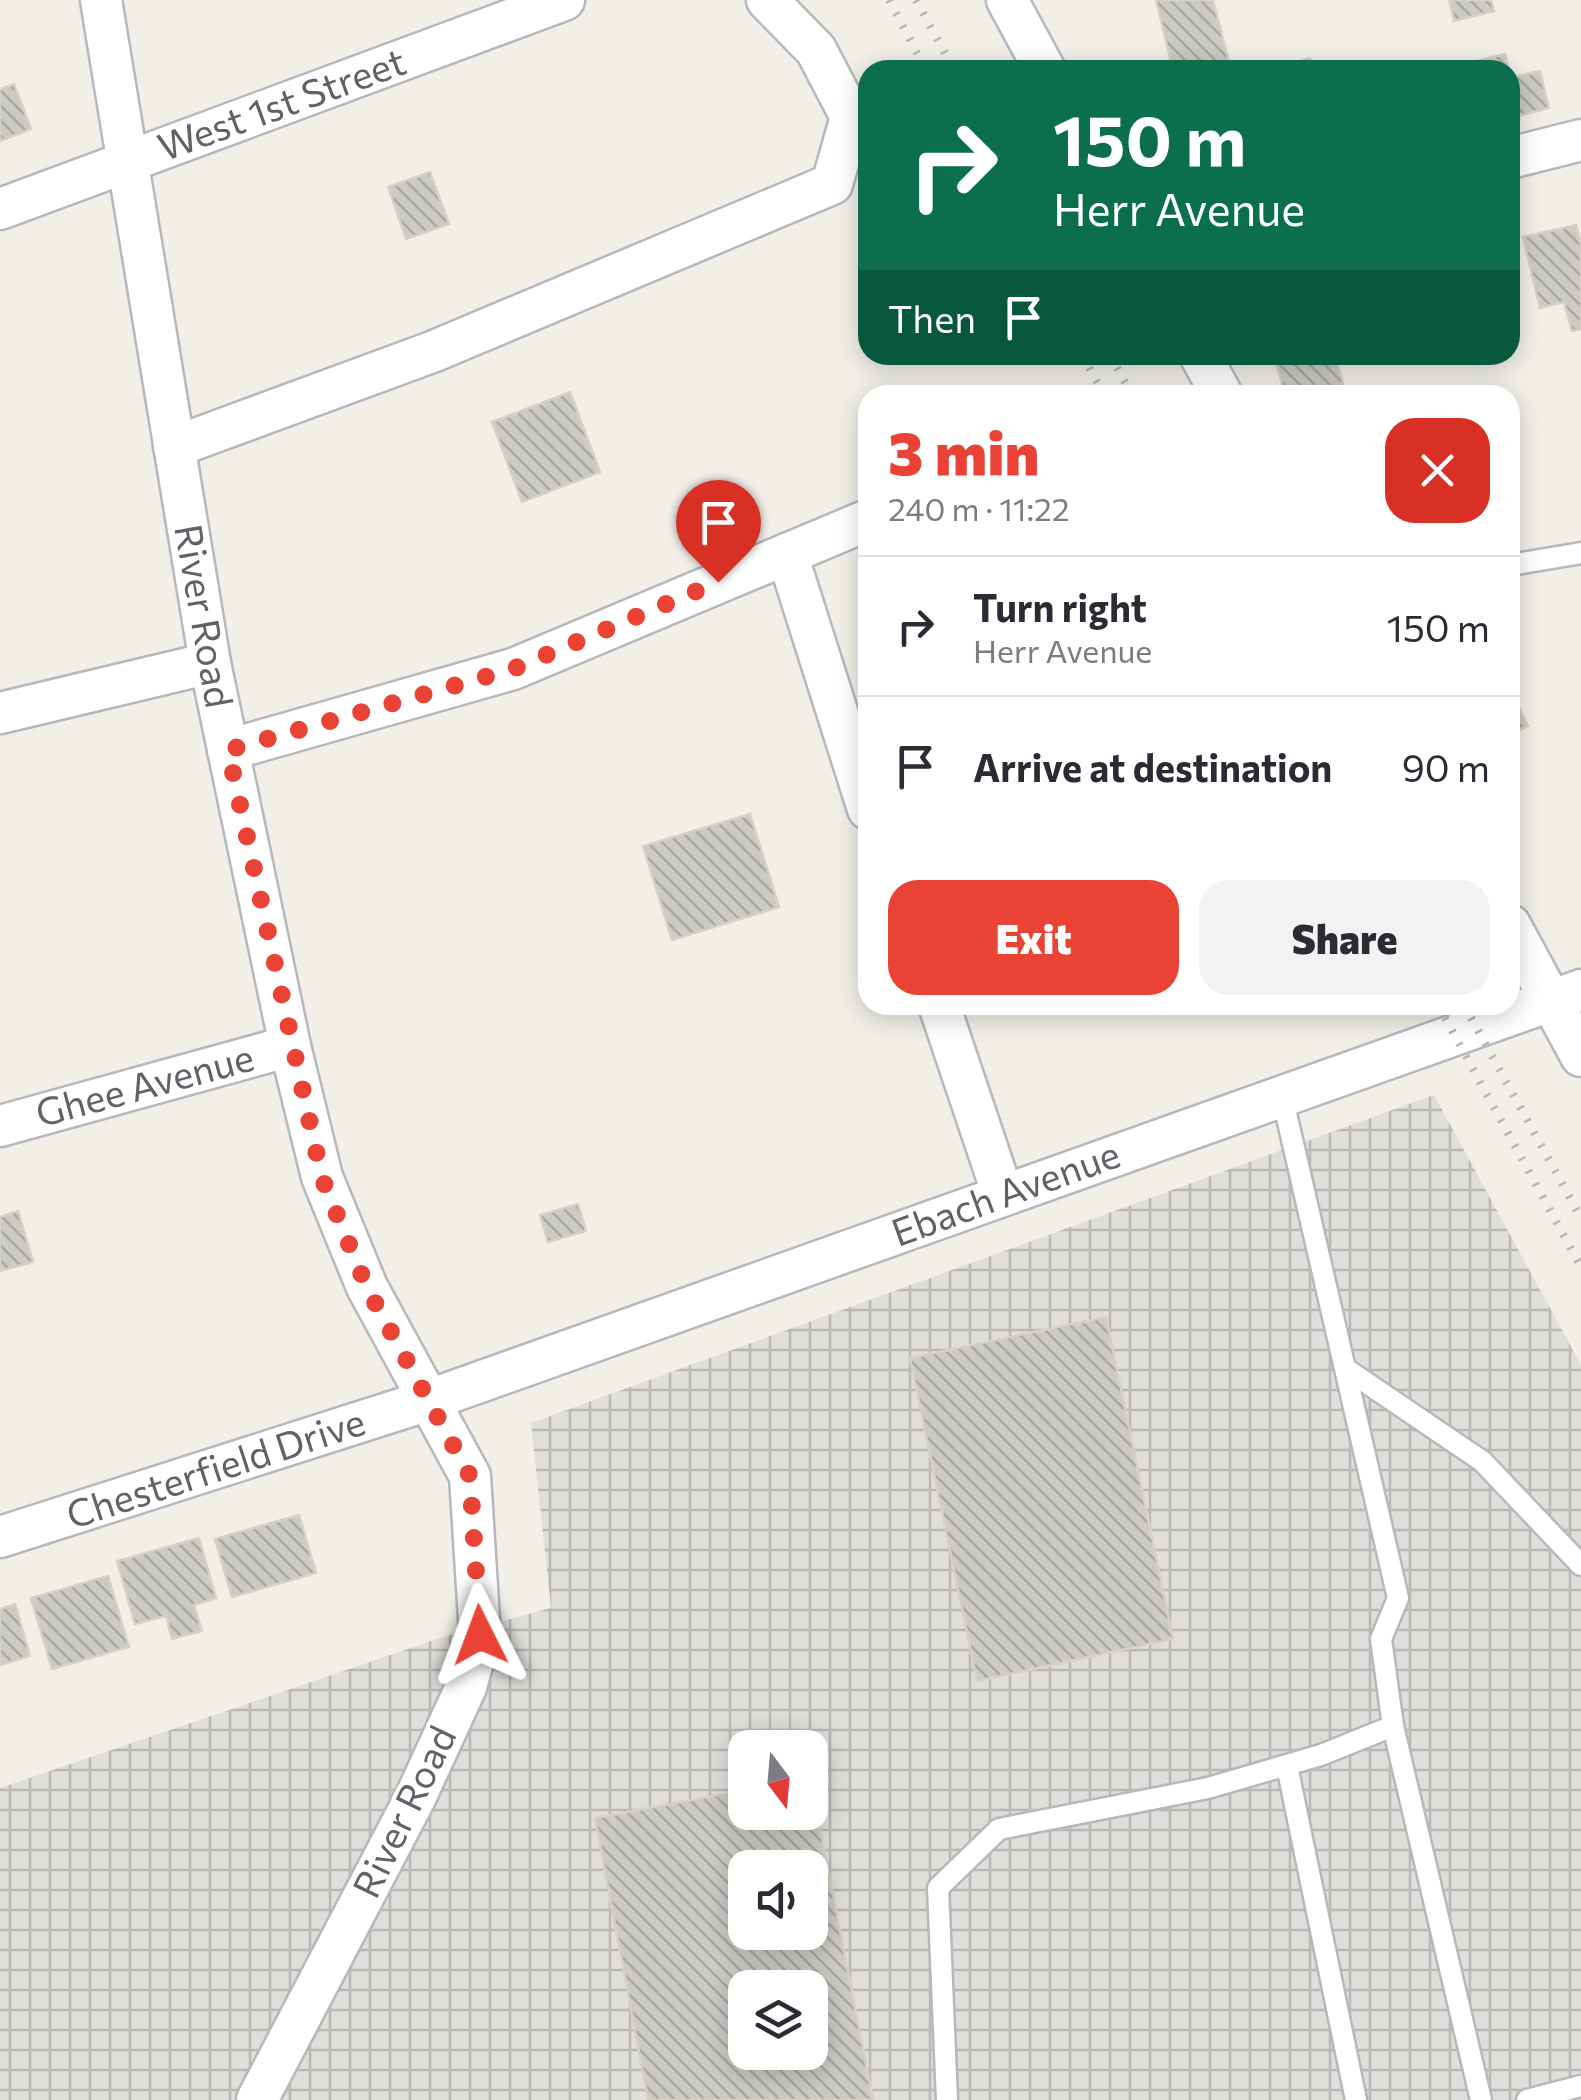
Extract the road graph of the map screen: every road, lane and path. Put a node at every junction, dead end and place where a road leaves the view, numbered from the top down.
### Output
1 (101, 0) edge
2 (564, 0) edge
3 (768, 0) edge
4 (1007, 0) edge
5 (1040, 60) edge
6 (1581, 140) edge
7 (1520, 155) edge
8 (126, 162) junction
9 (0, 209) edge
10 (174, 446) junction
11 (858, 524) edge
12 (1581, 553) edge
13 (787, 554) junction
14 (1520, 562) edge
15 (210, 663) junction
16 (0, 713) edge
17 (228, 750) junction
18 (858, 778) edge
19 (1520, 938) edge
20 (1566, 995) edge
21 (1520, 1011) edge
22 (942, 1015) edge
23 (1510, 1015) edge
24 (290, 1046) junction
25 (1581, 1056) edge
26 (1282, 1096) junction
27 (0, 1126) edge
28 (1003, 1194) junction
29 (1346, 1368) junction
30 (432, 1399) junction
31 (0, 1538) edge
32 (1581, 1565) edge
33 (1392, 1726) junction
34 (1287, 1766) junction
35 (1581, 2086) edge
36 (257, 2100) edge
37 (947, 2100) edge
38 (1356, 2100) edge
39 (1481, 2100) edge
40 (1527, 2100) edge

1 - 8 street, River Road
2 - 8 street, West 1st Street
3 - 10 street
4 - 5 street
6 - 7 street
8 - 9 street, West 1st Street
8 - 10 street, River Road
10 - 15 street, River Road
11 - 13 street
12 - 14 lane
13 - 17 street
13 - 18 street
15 - 16 street
15 - 17 street, River Road
17 - 24 street, River Road
19 - 20 street
20 - 21 street, Ebach Avenue
20 - 25 street
22 - 28 street
23 - 26 street, Ebach Avenue
24 - 27 street, Ghee Avenue
24 - 30 street, River Road
26 - 28 street, Ebach Avenue
26 - 29 lane
28 - 30 street, Ebach Avenue
29 - 32 lane
29 - 33 lane
30 - 31 street, Chesterfield Drive
30 - 36 street, River Road
33 - 34 lane
33 - 39 lane
34 - 37 lane
34 - 38 lane
35 - 40 lane

